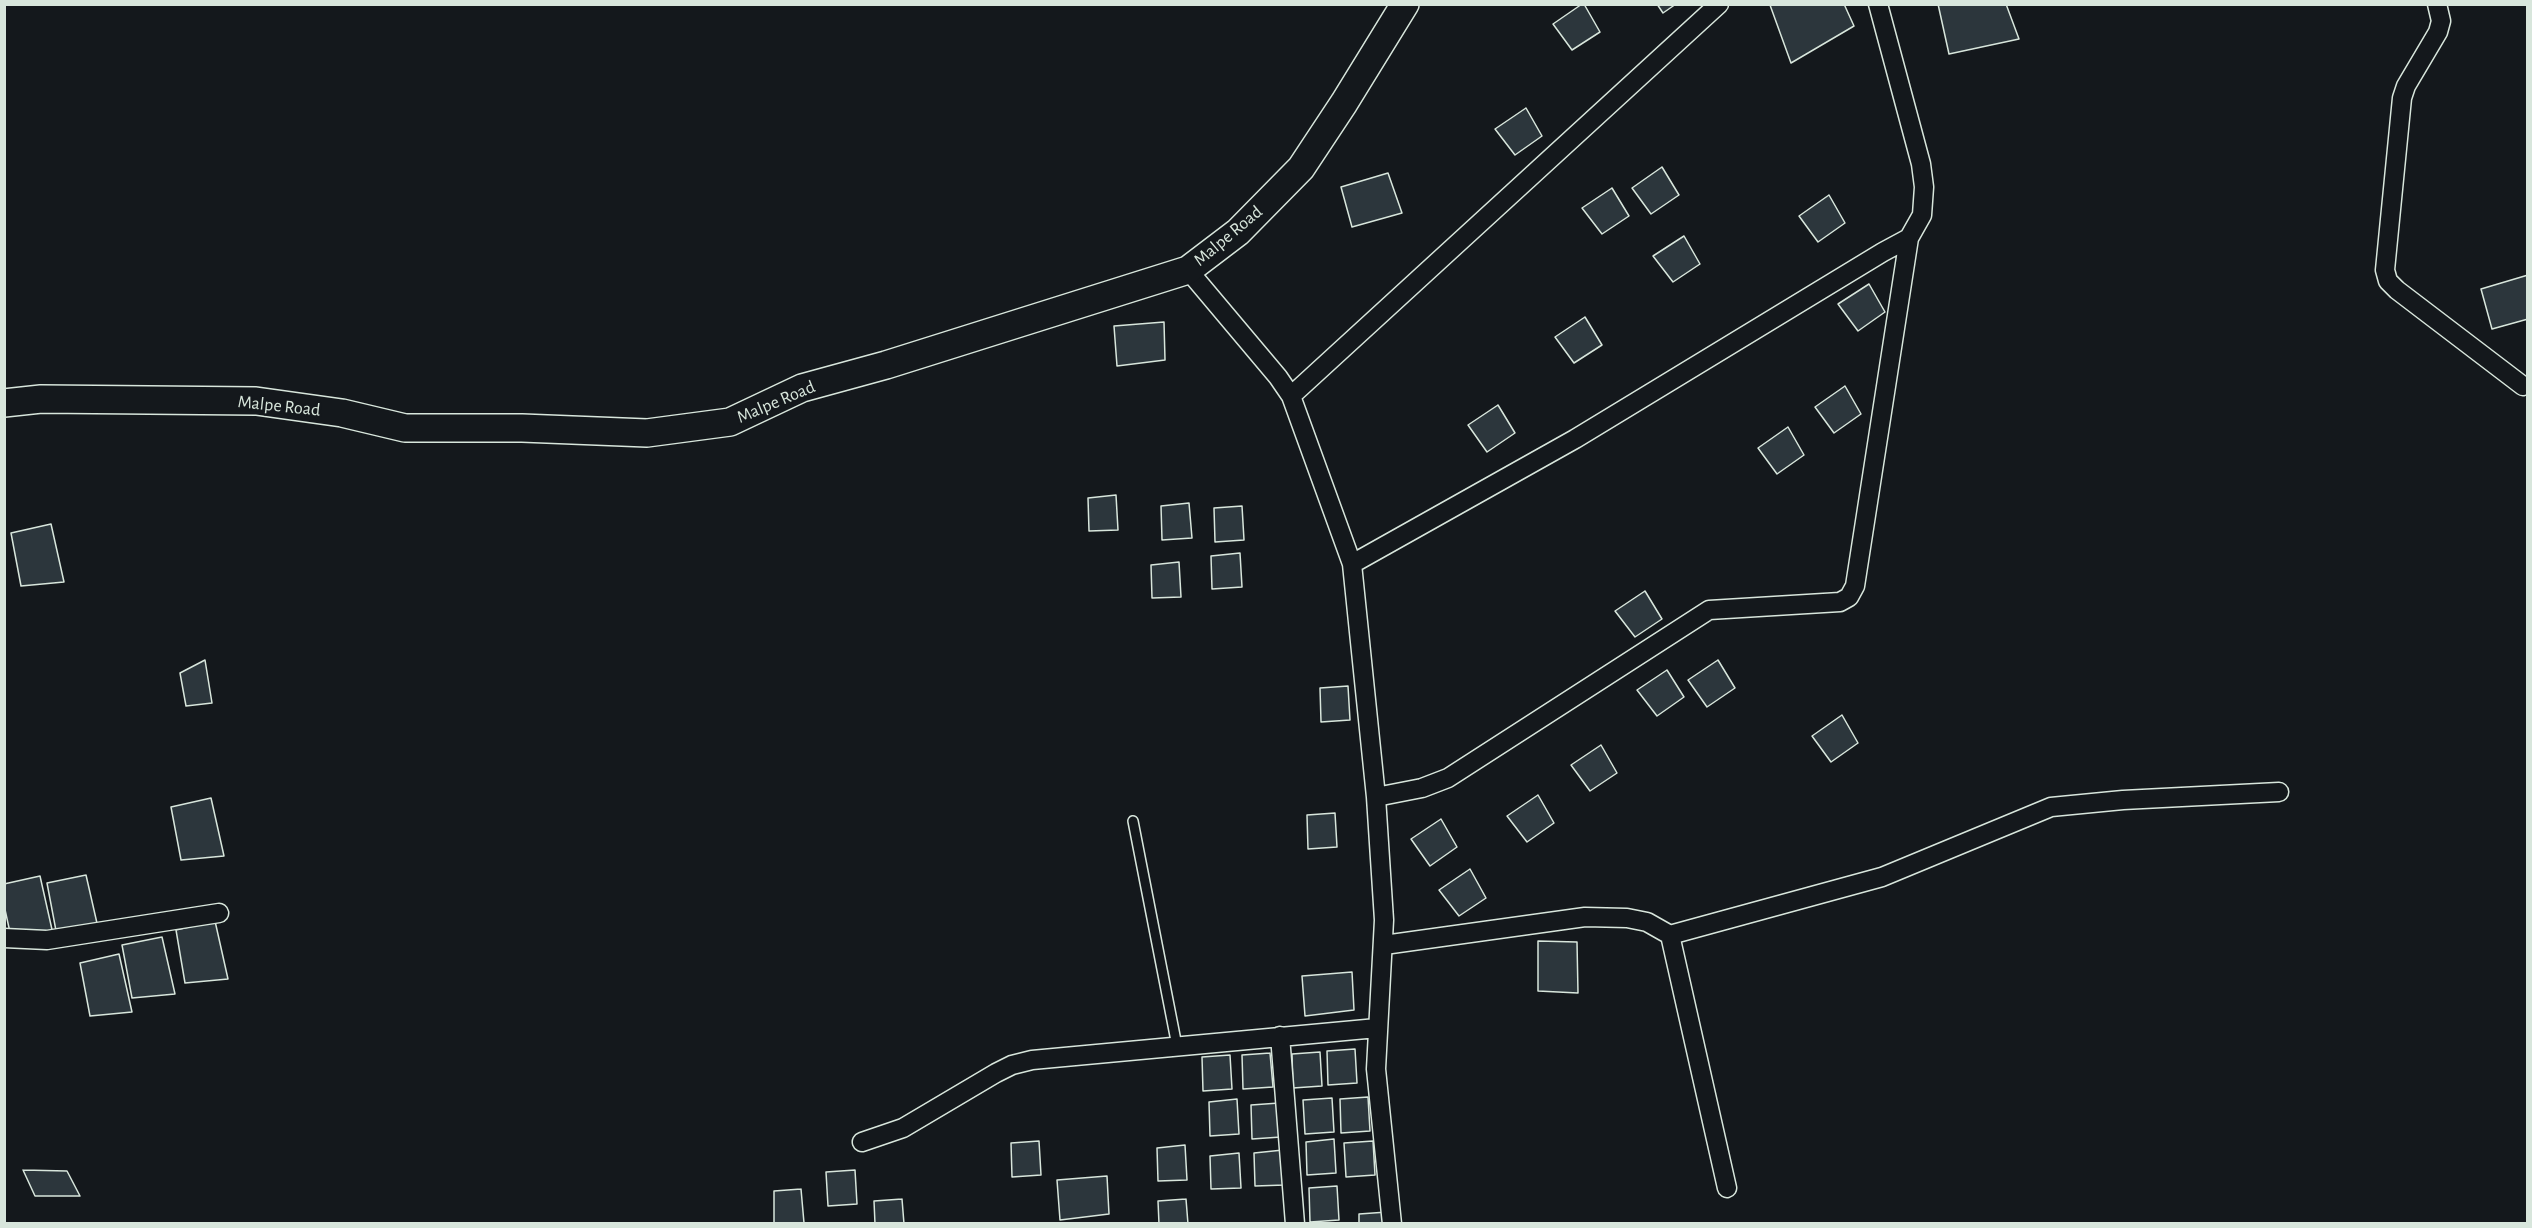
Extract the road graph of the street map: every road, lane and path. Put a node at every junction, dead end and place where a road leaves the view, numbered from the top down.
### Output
1 (1405, 4) edge
2 (1719, 4) edge
3 (1878, 4) edge
4 (2437, 4) edge
5 (1909, 238) junction
6 (1188, 270) junction
7 (2523, 386) dead end
8 (1291, 396) junction
9 (4, 403) edge
10 (1352, 564) junction
11 (2279, 792) dead end
12 (1376, 797) junction
13 (1133, 821) dead end
14 (219, 913) dead end
15 (1670, 934) junction
16 (4, 938) edge
17 (1384, 945) junction
18 (1377, 1028) junction
19 (1280, 1036) junction
20 (1177, 1046) junction
21 (862, 1142) dead end
22 (1727, 1188) dead end
23 (1295, 1224) edge
24 (1392, 1224) edge

1 - 6 street, Malpe Road
2 - 8 street
3 - 5 street
4 - 7 street
5 - 10 street
5 - 12 street
6 - 8 street
6 - 9 street, Malpe Road
8 - 10 street
10 - 12 street
11 - 15 street
12 - 17 street
13 - 20 lane
14 - 16 street
15 - 17 street
15 - 22 street
17 - 18 street
18 - 19 street
18 - 24 street
19 - 20 street
19 - 23 street
20 - 21 street

